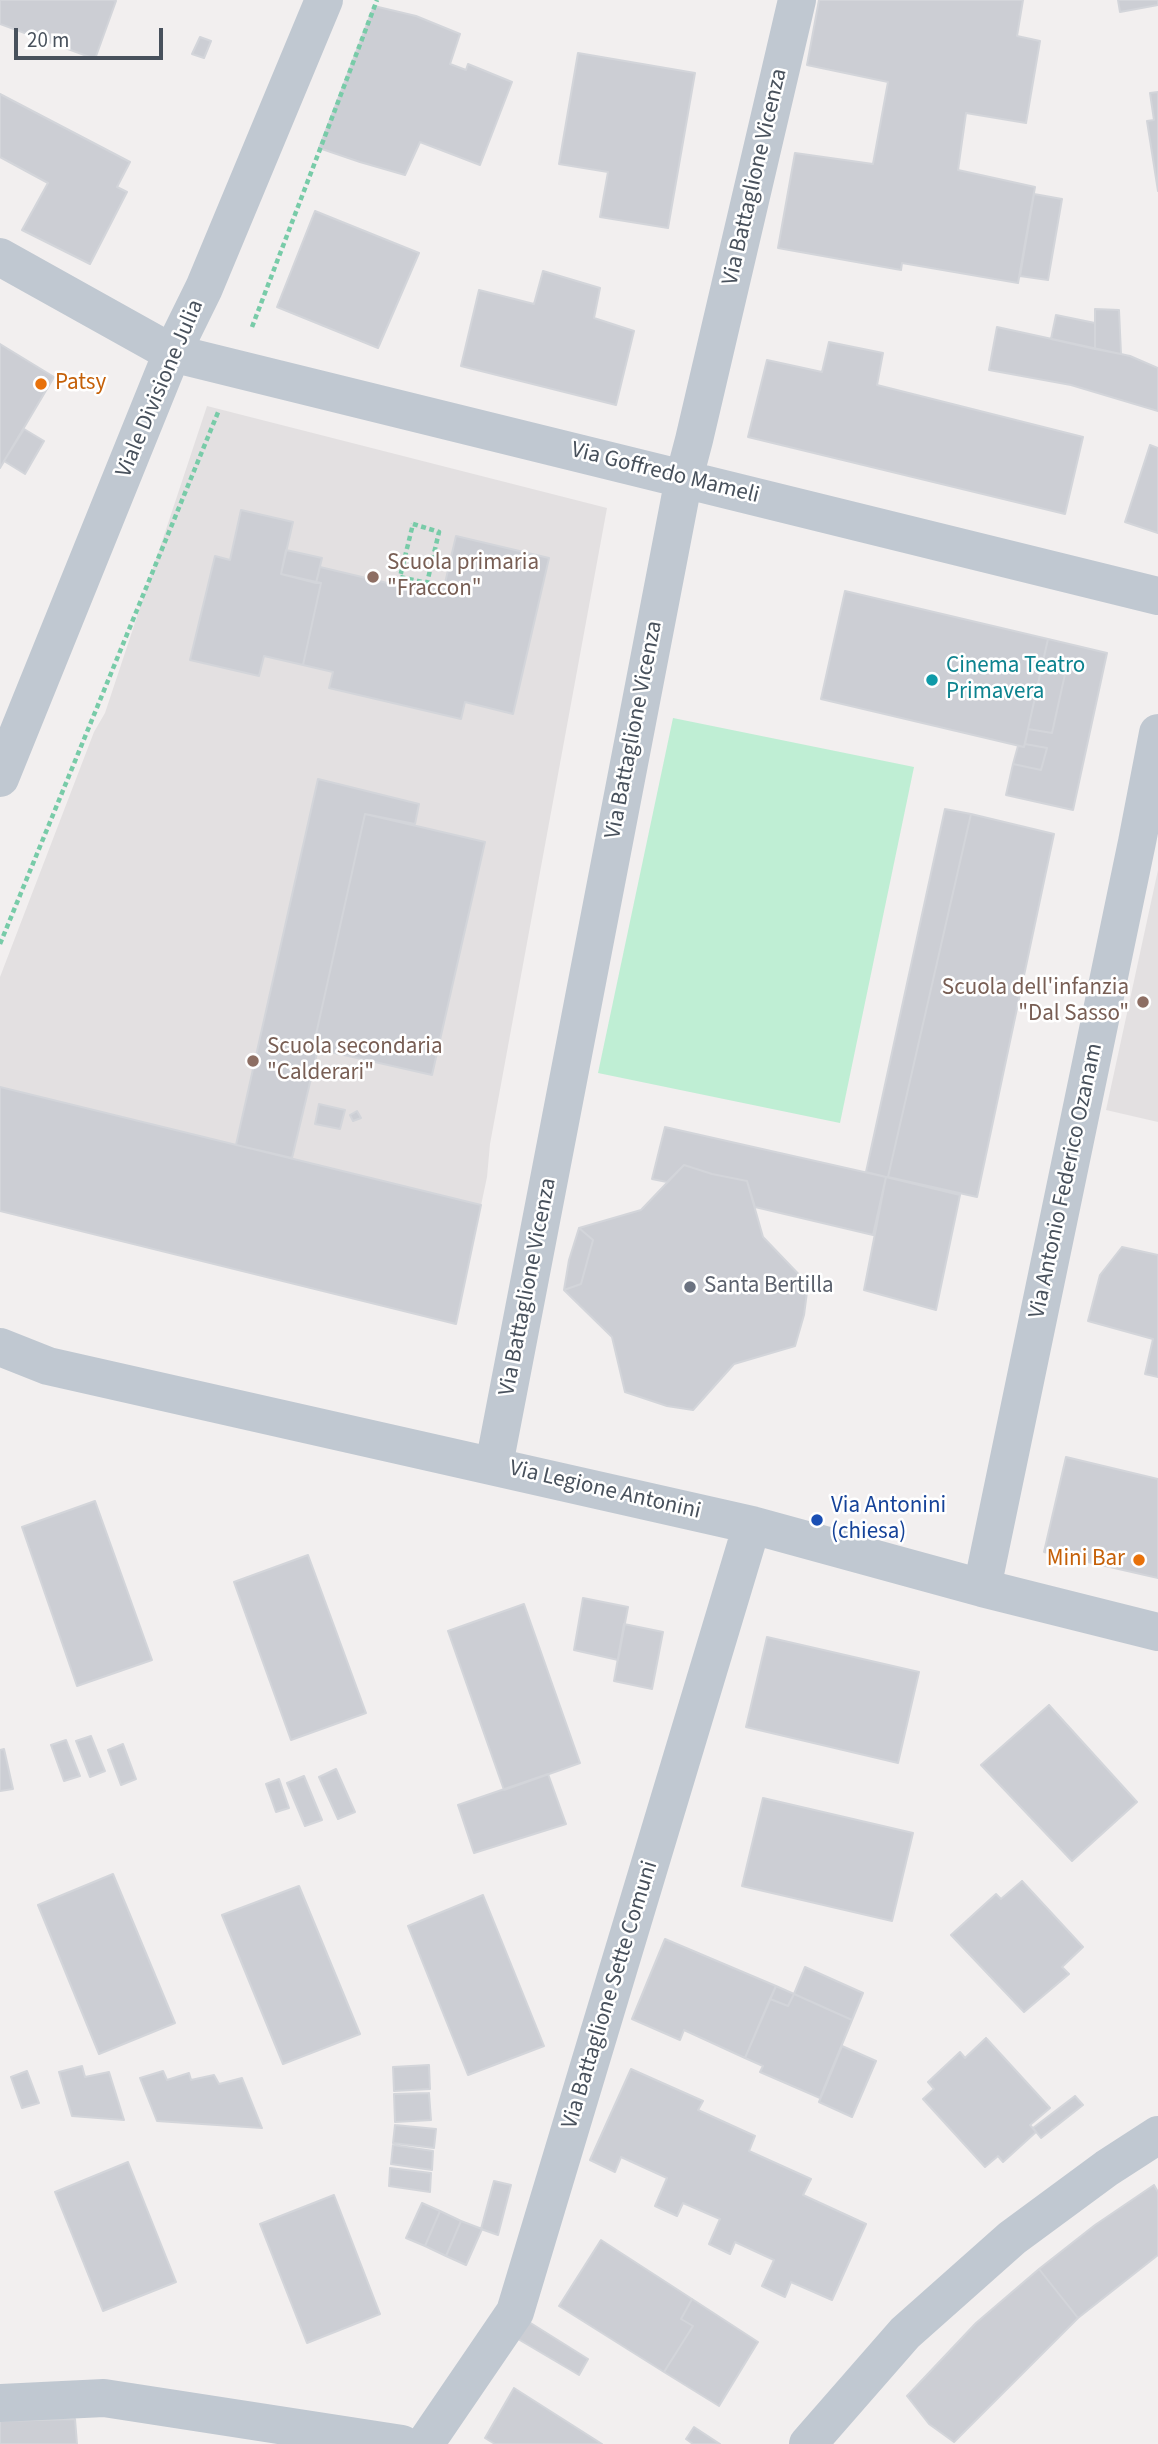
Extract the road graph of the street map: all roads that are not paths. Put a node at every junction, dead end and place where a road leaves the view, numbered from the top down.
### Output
1 (324, 0) edge
2 (797, 0) edge
3 (0, 257) edge
4 (172, 353) junction
5 (684, 478) junction
6 (1158, 596) edge
7 (1158, 733) edge
8 (0, 778) edge
9 (0, 1347) edge
10 (48, 1366) junction
11 (0, 1370) edge
12 (494, 1465) junction
13 (752, 1525) junction
14 (982, 1588) junction
15 (1158, 1632) edge
16 (1158, 2134) edge
17 (0, 2403) edge
18 (816, 2442) edge
19 (402, 2444) edge
20 (425, 2444) edge

1 - 4 street, Viale Divisione Julia
2 - 5 street, Via Battaglione Vicenza
3 - 4 street, Via Goffredo Mameli
4 - 5 street, Via Goffredo Mameli
4 - 8 street, Viale Divisione Julia
5 - 6 street, Via Goffredo Mameli
5 - 12 street, Via Battaglione Vicenza
7 - 14 street, Via Antonio Federico Ozanam
9 - 10 street, Via Legione Antonini
10 - 11 street, Via Legione Antonini
10 - 12 street, Via Legione Antonini
12 - 13 street, Via Legione Antonini
13 - 14 street, Via Legione Antonini
13 - 20 street, Via Battaglione Sette Comuni
14 - 15 street, Via Legione Antonini
16 - 18 street
17 - 19 street

